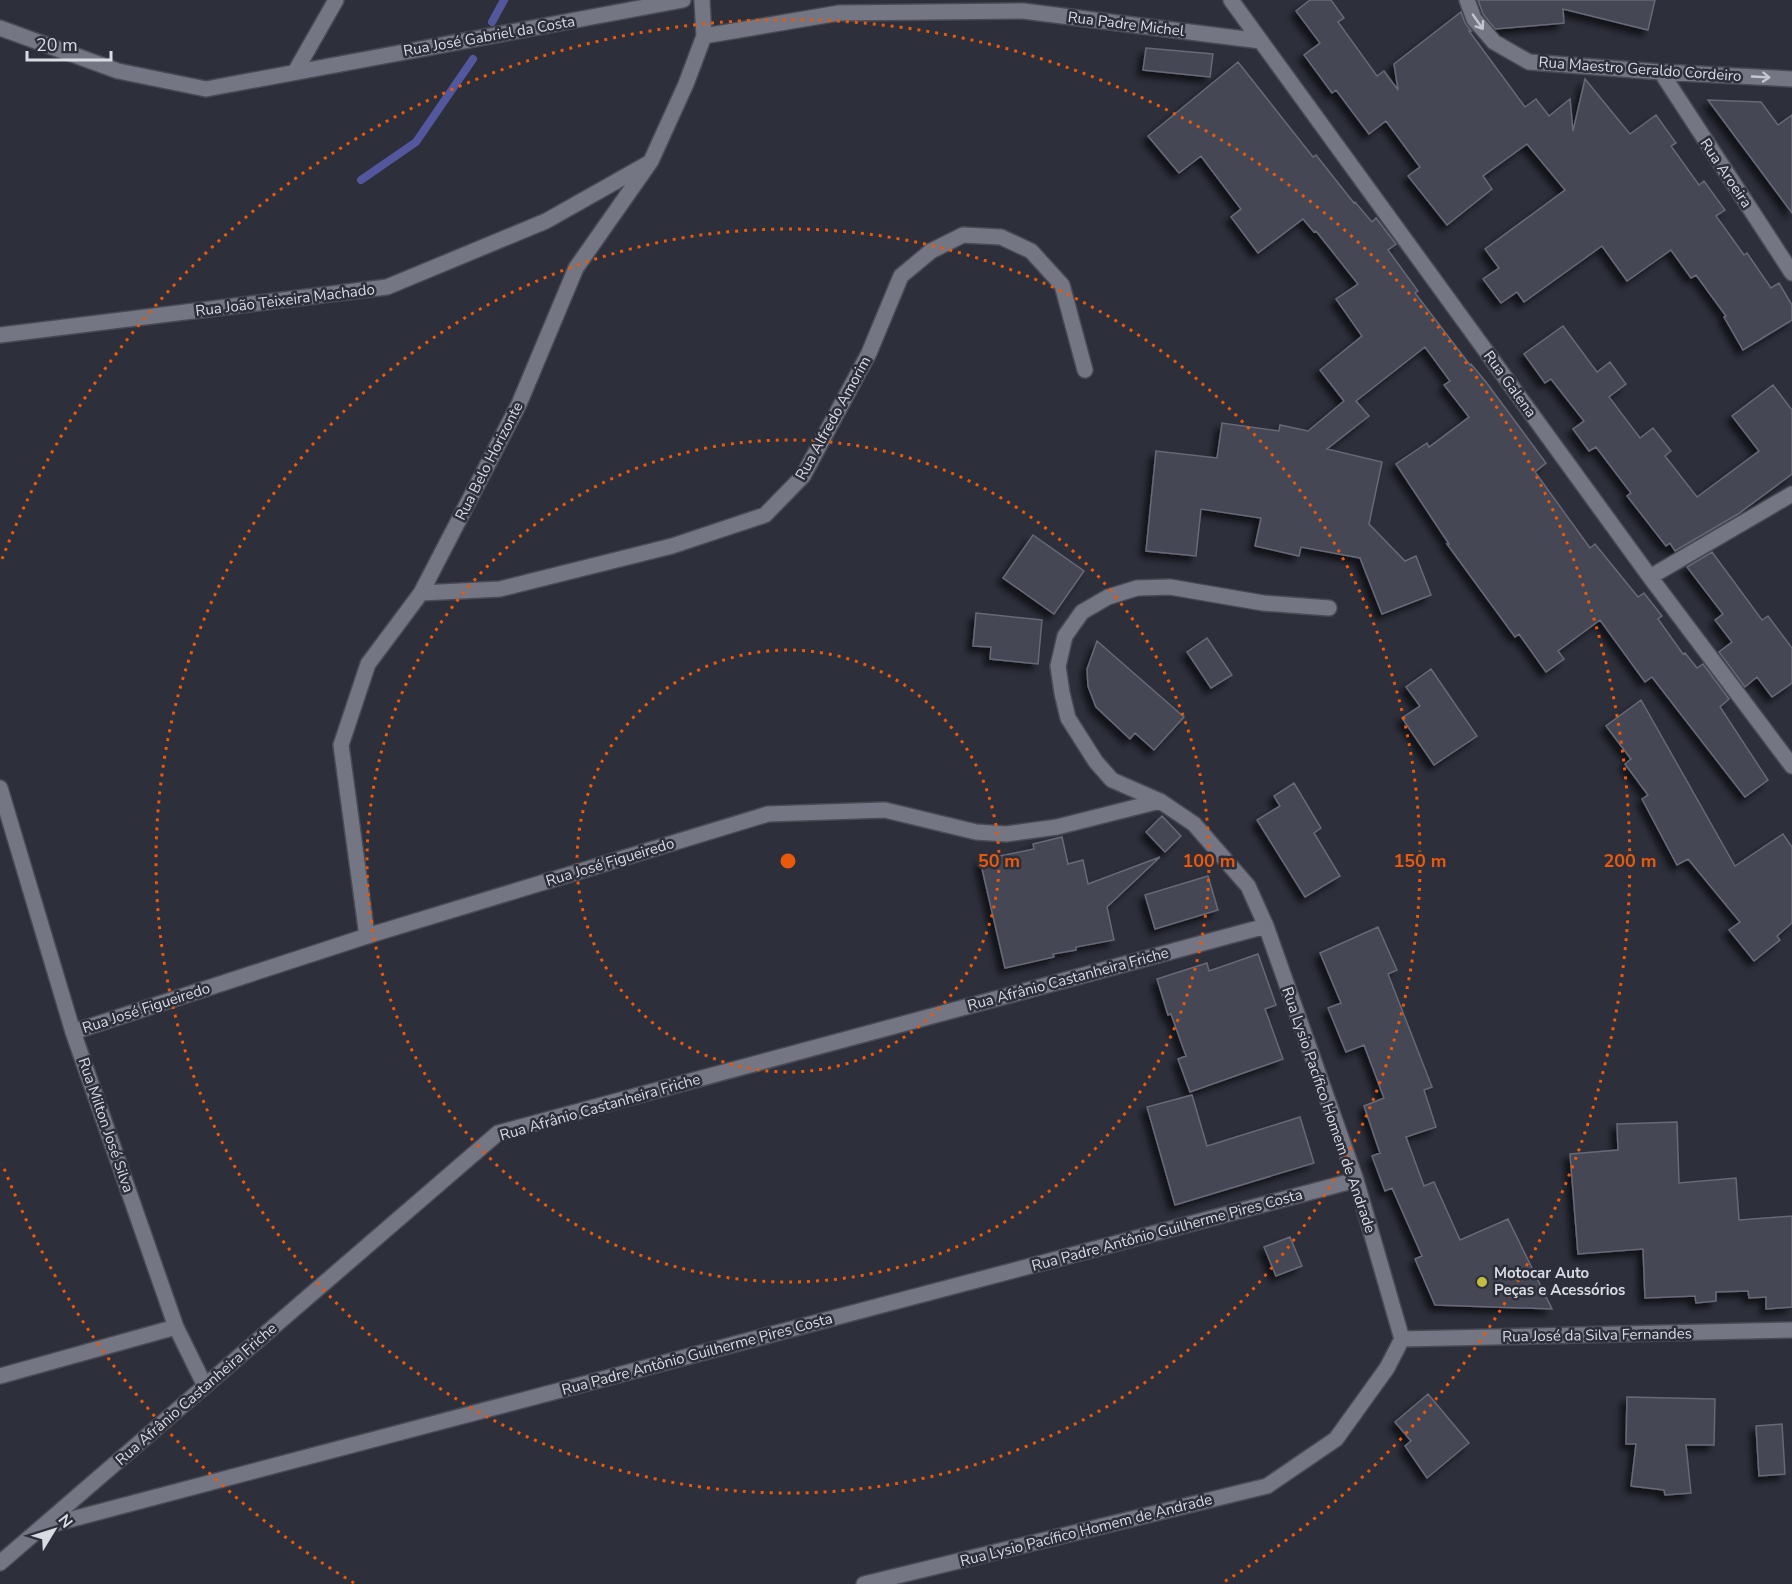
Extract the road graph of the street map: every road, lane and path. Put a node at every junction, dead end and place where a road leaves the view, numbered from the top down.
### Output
1 (336, 0) edge
2 (683, 0) edge
3 (702, 0) edge
4 (1231, 0) edge
5 (1467, 0) edge
6 (0, 28) edge
7 (704, 36) junction
8 (1261, 41) junction
9 (296, 72) junction
10 (1661, 72) junction
11 (1792, 79) edge
12 (651, 162) junction
13 (1792, 273) edge
14 (0, 335) edge
15 (1085, 370) dead end
16 (1792, 494) edge
17 (1650, 577) junction
18 (421, 593) junction
19 (1329, 608) dead end
20 (1792, 766) edge
21 (0, 788) edge
22 (1160, 801) junction
23 (1266, 926) junction
24 (367, 936) junction
25 (73, 1032) junction
26 (1356, 1180) junction
27 (176, 1327) junction
28 (1792, 1330) edge
29 (1402, 1339) junction
30 (0, 1376) edge
31 (205, 1386) junction
32 (38, 1528) junction
33 (0, 1563) edge
34 (864, 1584) edge

1 - 9 street
2 - 9 street, Rua José Gabriel da Costa
3 - 7 street, Rua Belo Horizonte
4 - 8 street, Rua Galena
5 -> 10 street, Rua Maestro Geraldo Cordeiro
6 - 9 street, Rua José Gabriel da Costa
7 - 8 street, Rua Padre Michel
7 - 12 street, Rua Belo Horizonte
8 - 17 street, Rua Galena
10 -> 11 street, Rua Maestro Geraldo Cordeiro
10 - 13 street, Rua Aroeira
12 - 14 street, Rua João Teixeira Machado
12 - 18 street, Rua Belo Horizonte
15 - 18 street, Rua Alfredo Amorim
16 - 17 street
17 - 20 street, Rua Galena
18 - 24 street, Rua Belo Horizonte
19 - 22 street, Rua Lysio Pacífico Homem de Andrade
21 - 25 street, Rua Milton José Silva
22 - 23 street, Rua Lysio Pacífico Homem de Andrade
22 - 24 street, Rua José Figueiredo
23 - 26 street, Rua Lysio Pacífico Homem de Andrade
23 - 31 street, Rua Afrânio Castanheira Friche
24 - 25 street, Rua José Figueiredo
25 - 27 street, Rua Milton José Silva
26 - 29 street, Rua Lysio Pacífico Homem de Andrade
26 - 32 street, Rua Padre Antônio Guilherme Pires Costa
27 - 30 street
27 - 31 street, Rua Milton José Silva
28 - 29 street, Rua José da Silva Fernandes
29 - 34 street, Rua Lysio Pacífico Homem de Andrade
31 - 32 street, Rua Afrânio Castanheira Friche
32 - 33 street, Rua Afrânio Castanheira Friche

